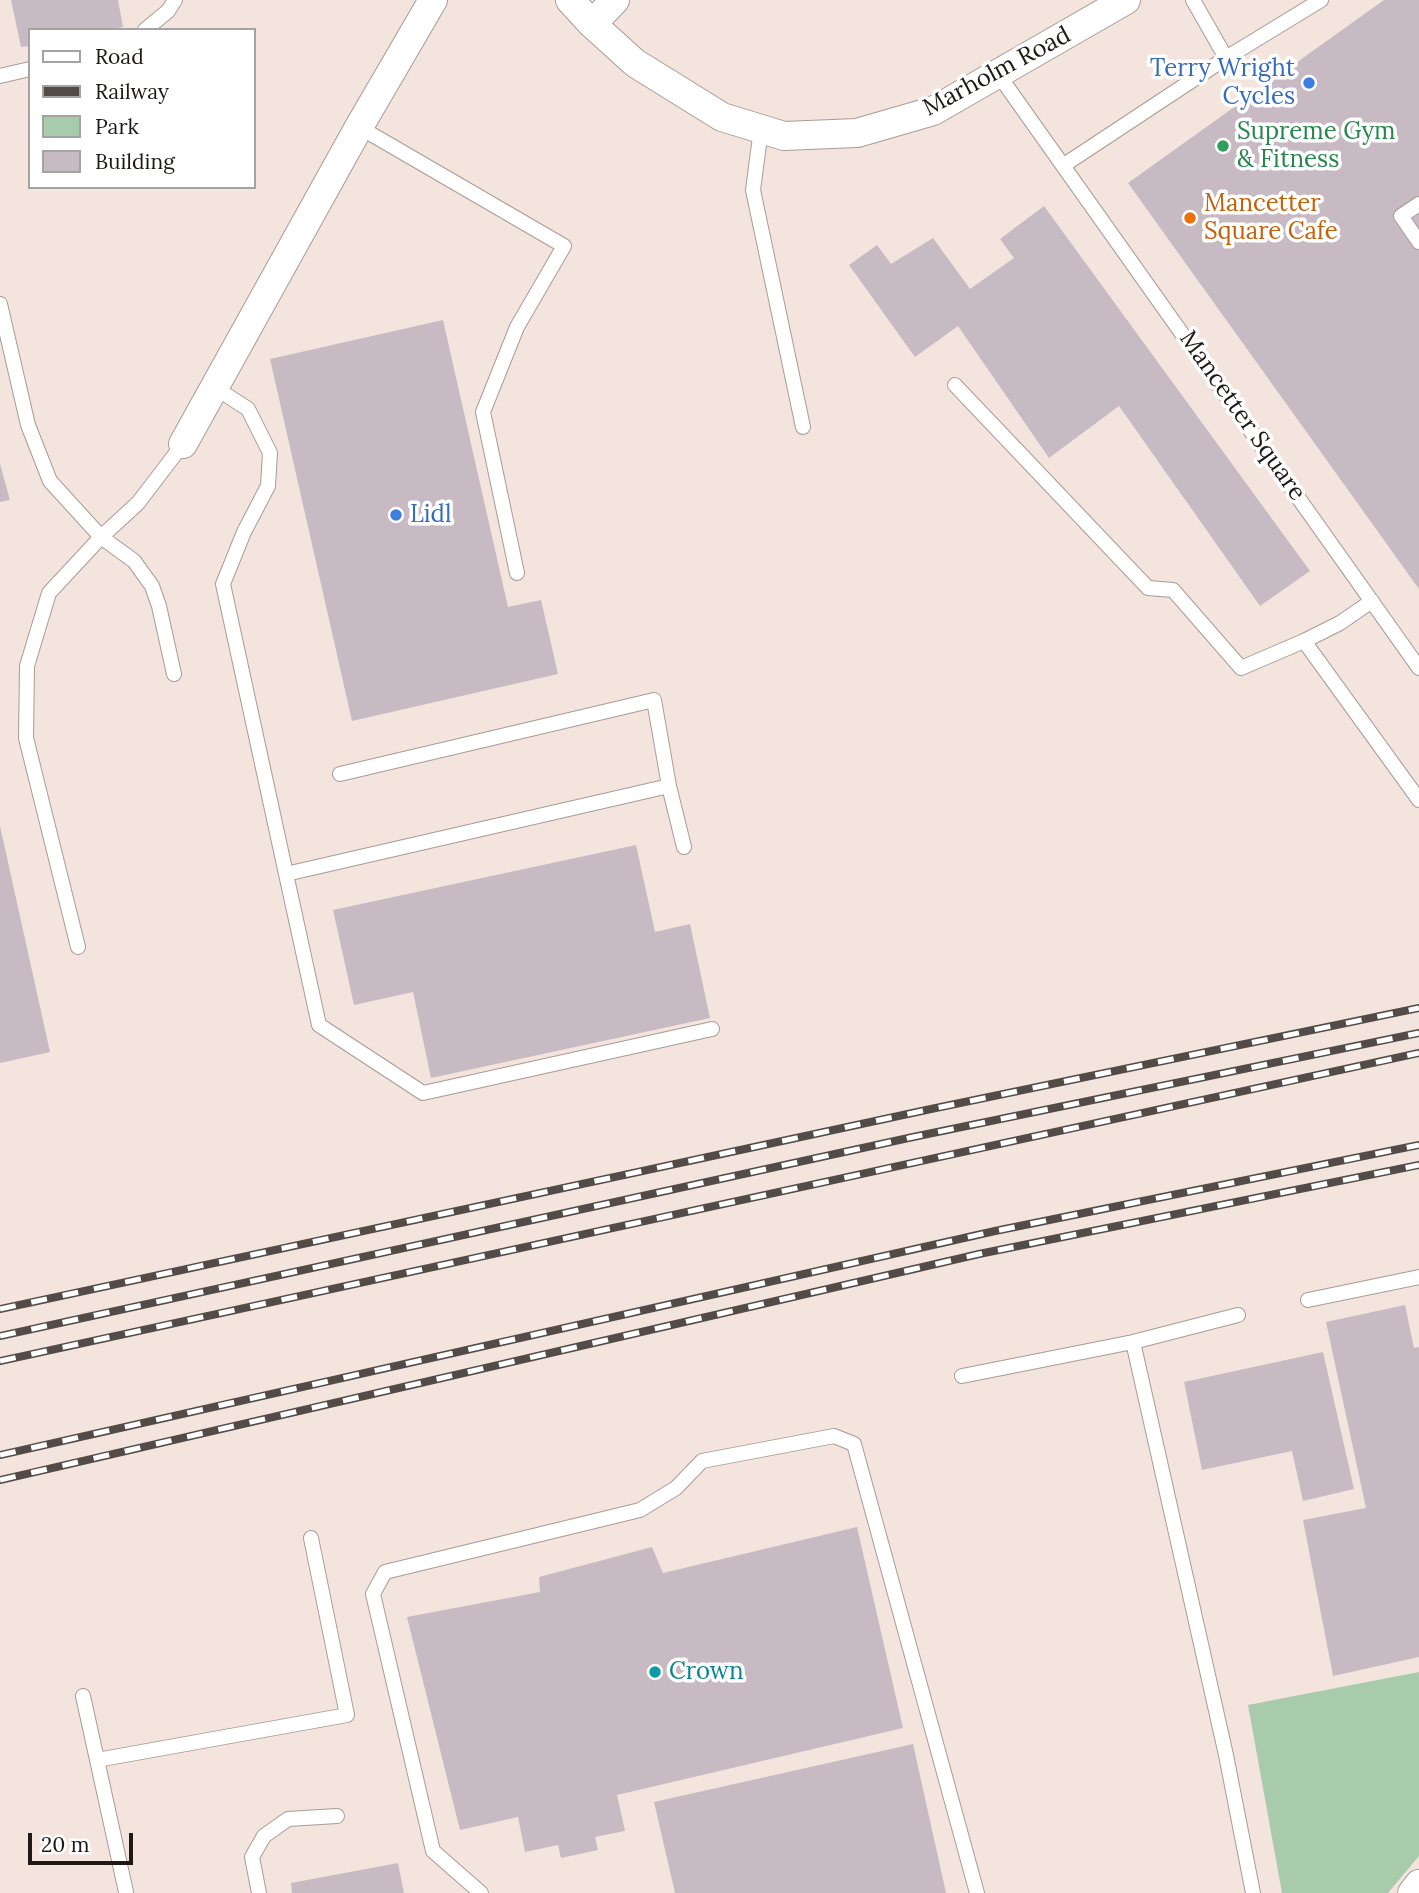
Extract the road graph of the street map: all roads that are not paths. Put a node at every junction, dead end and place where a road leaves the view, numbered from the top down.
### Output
1 (175, 0) edge
2 (433, 0) edge
3 (570, 0) edge
4 (615, 0) edge
5 (1126, 0) edge
6 (1193, 0) edge
7 (1321, 0) edge
8 (592, 24) junction
9 (147, 28) edge
10 (1226, 58) junction
11 (28, 69) edge
12 (999, 74) junction
13 (0, 76) edge
14 (359, 127) junction
15 (761, 129) junction
16 (1064, 165) junction
17 (1419, 204) edge
18 (1419, 242) edge
19 (0, 304) edge
20 (955, 386) dead end
21 (214, 387) junction
22 (803, 427) dead end
23 (183, 444) joint
24 (101, 537) junction
25 (517, 572) dead end
26 (1372, 601) junction
27 (1304, 640) junction
28 (1419, 667) edge
29 (174, 674) dead end
30 (340, 774) dead end
31 (669, 786) junction
32 (1419, 800) edge
33 (684, 847) dead end
34 (286, 874) junction
35 (78, 947) dead end
36 (712, 1029) dead end
37 (1419, 1278) edge
38 (1308, 1300) dead end
39 (1238, 1315) dead end
40 (1133, 1342) junction
41 (961, 1376) dead end
42 (312, 1538) dead end
43 (83, 1696) dead end
44 (97, 1760) junction
45 (338, 1816) dead end
46 (1419, 1884) edge
47 (124, 1893) edge
48 (258, 1893) edge
49 (481, 1893) edge
50 (977, 1893) edge
51 (1253, 1893) edge
52 (1412, 1893) edge

1 - 9 lane
2 - 14 street
3 - 8 street, Marholm Road
4 - 8 street
5 - 12 street, Marholm Road
6 - 10 lane
7 - 10 lane
8 - 15 street, Marholm Road
10 - 16 lane
11 - 13 lane
12 - 15 street, Marholm Road
12 - 16 lane, Mancetter Square
14 - 21 street
14 - 25 lane
15 - 22 lane
16 - 26 lane, Mancetter Square
17 - 18 lane
19 - 24 lane
20 - 27 lane
21 - 23 street
21 - 34 lane
23 - 24 lane
24 - 29 lane
24 - 35 lane
26 - 27 lane
26 - 28 lane, Mancetter Square
27 - 32 lane
30 - 31 lane
31 - 33 lane
31 - 34 lane
34 - 36 lane
37 - 38 lane
39 - 40 lane
40 - 41 lane
40 - 51 lane
42 - 44 lane
43 - 44 lane
44 - 47 lane
45 - 48 lane
46 - 52 street
49 - 50 lane

